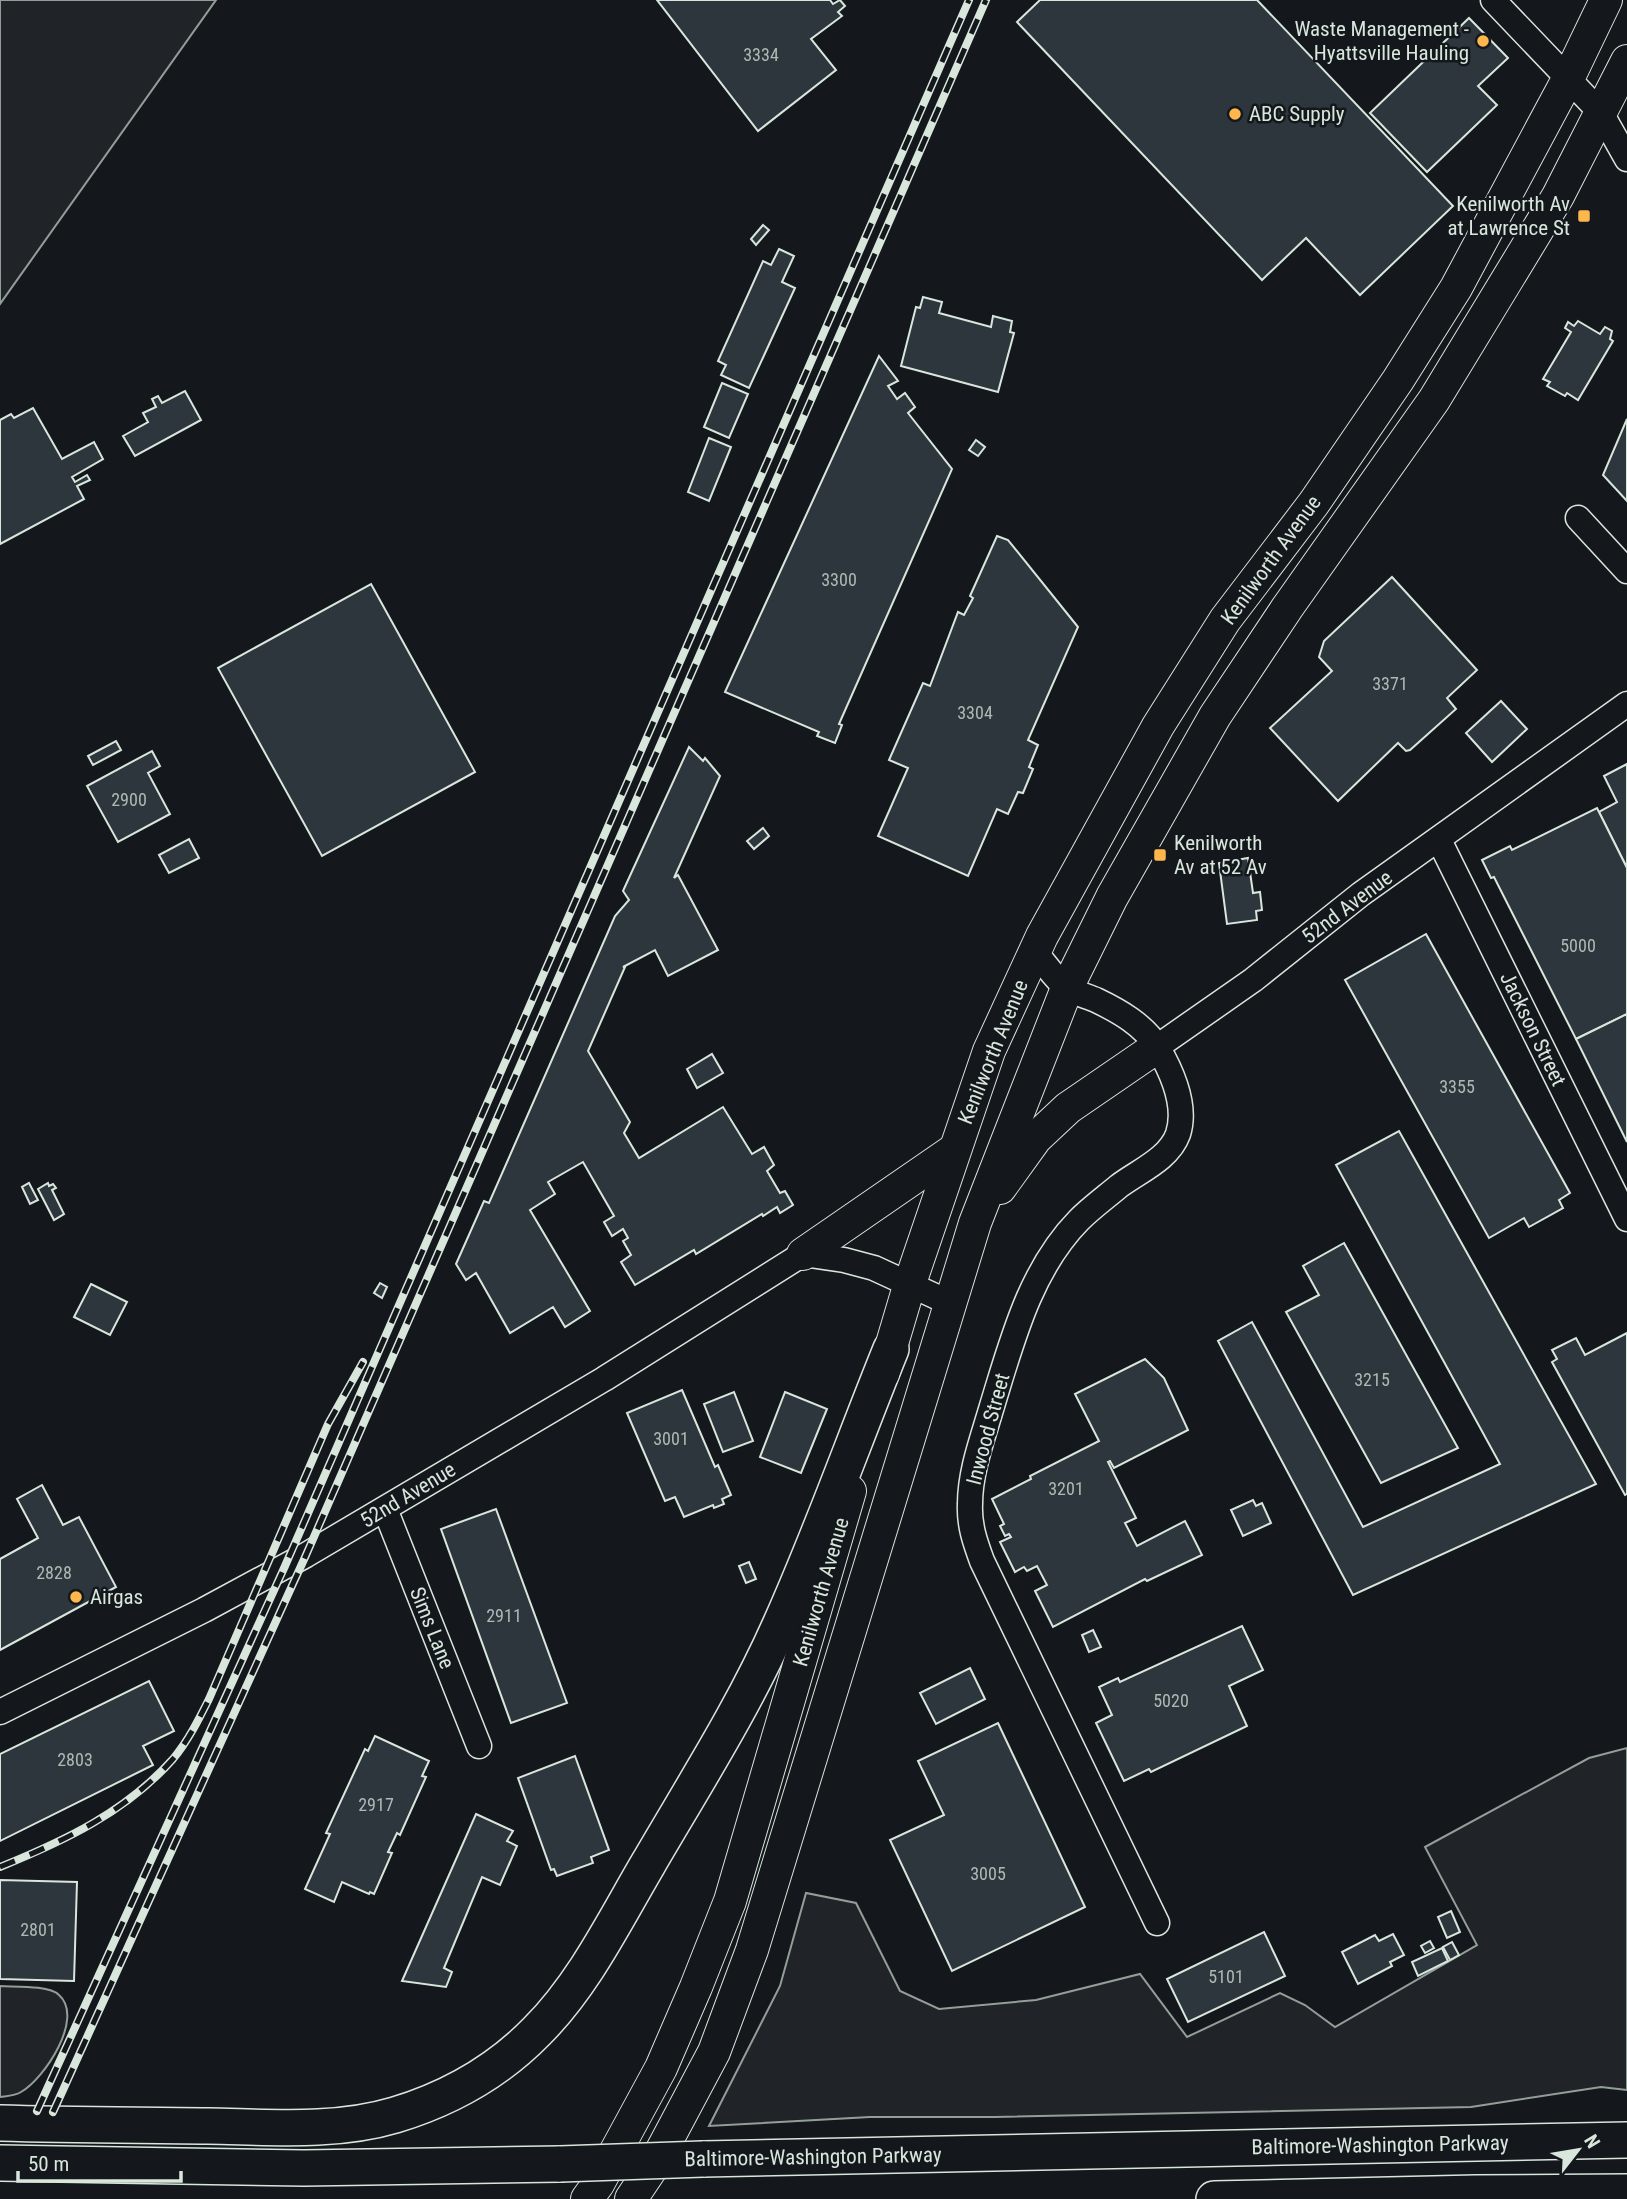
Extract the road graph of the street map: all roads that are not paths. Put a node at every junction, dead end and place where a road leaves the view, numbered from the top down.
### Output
1 (1493, 0) edge
2 (1606, 0) edge
3 (1627, 61) edge
4 (1569, 79) junction
5 (1601, 113) junction
6 (1627, 159) edge
7 (1578, 518) dead end
8 (1627, 571) edge
9 (1627, 704) edge
10 (1439, 840) junction
11 (1035, 952) junction
12 (1066, 988) junction
13 (1157, 1047) junction
14 (954, 1150) junction
15 (1627, 1219) edge
16 (975, 1223) junction
17 (803, 1254) junction
18 (910, 1283) junction
19 (950, 1303) junction
20 (891, 1349) junction
21 (385, 1509) junction
22 (0, 1712) edge
23 (479, 1746) dead end
24 (1157, 1923) dead end
25 (0, 2123) edge
26 (1627, 2140) edge
27 (0, 2163) edge
28 (1627, 2192) edge
29 (587, 2199) edge
30 (631, 2199) edge
31 (1214, 2199) edge

1 - 4 street
2 - 4 main road, Kenilworth Avenue
3 - 5 main road, Kenilworth Avenue
4 - 5 street
4 - 11 main road, Kenilworth Avenue
5 - 6 street
5 - 12 main road, Kenilworth Avenue
7 - 8 street
9 - 10 street, 52nd Avenue
10 - 13 street, 52nd Avenue
10 - 15 street, Jackson Street
11 - 12 street
11 - 14 main road, Kenilworth Avenue
12 - 13 street
12 - 16 main road, Kenilworth Avenue
13 - 16 main road
13 - 24 street, Inwood Street
14 - 17 main road
14 - 18 main road, Kenilworth Avenue
16 - 19 main road, Kenilworth Avenue
17 - 18 street
17 - 21 street, 52nd Avenue
18 - 19 street
18 - 20 main road, Kenilworth Avenue
19 - 30 main road, Kenilworth Avenue
20 - 25 highway
20 - 29 main road, Kenilworth Avenue
21 - 22 street, 52nd Avenue
21 - 23 street, Sims Lane
26 - 27 highway, Baltimore-Washington Parkway, bridge
28 - 31 highway

